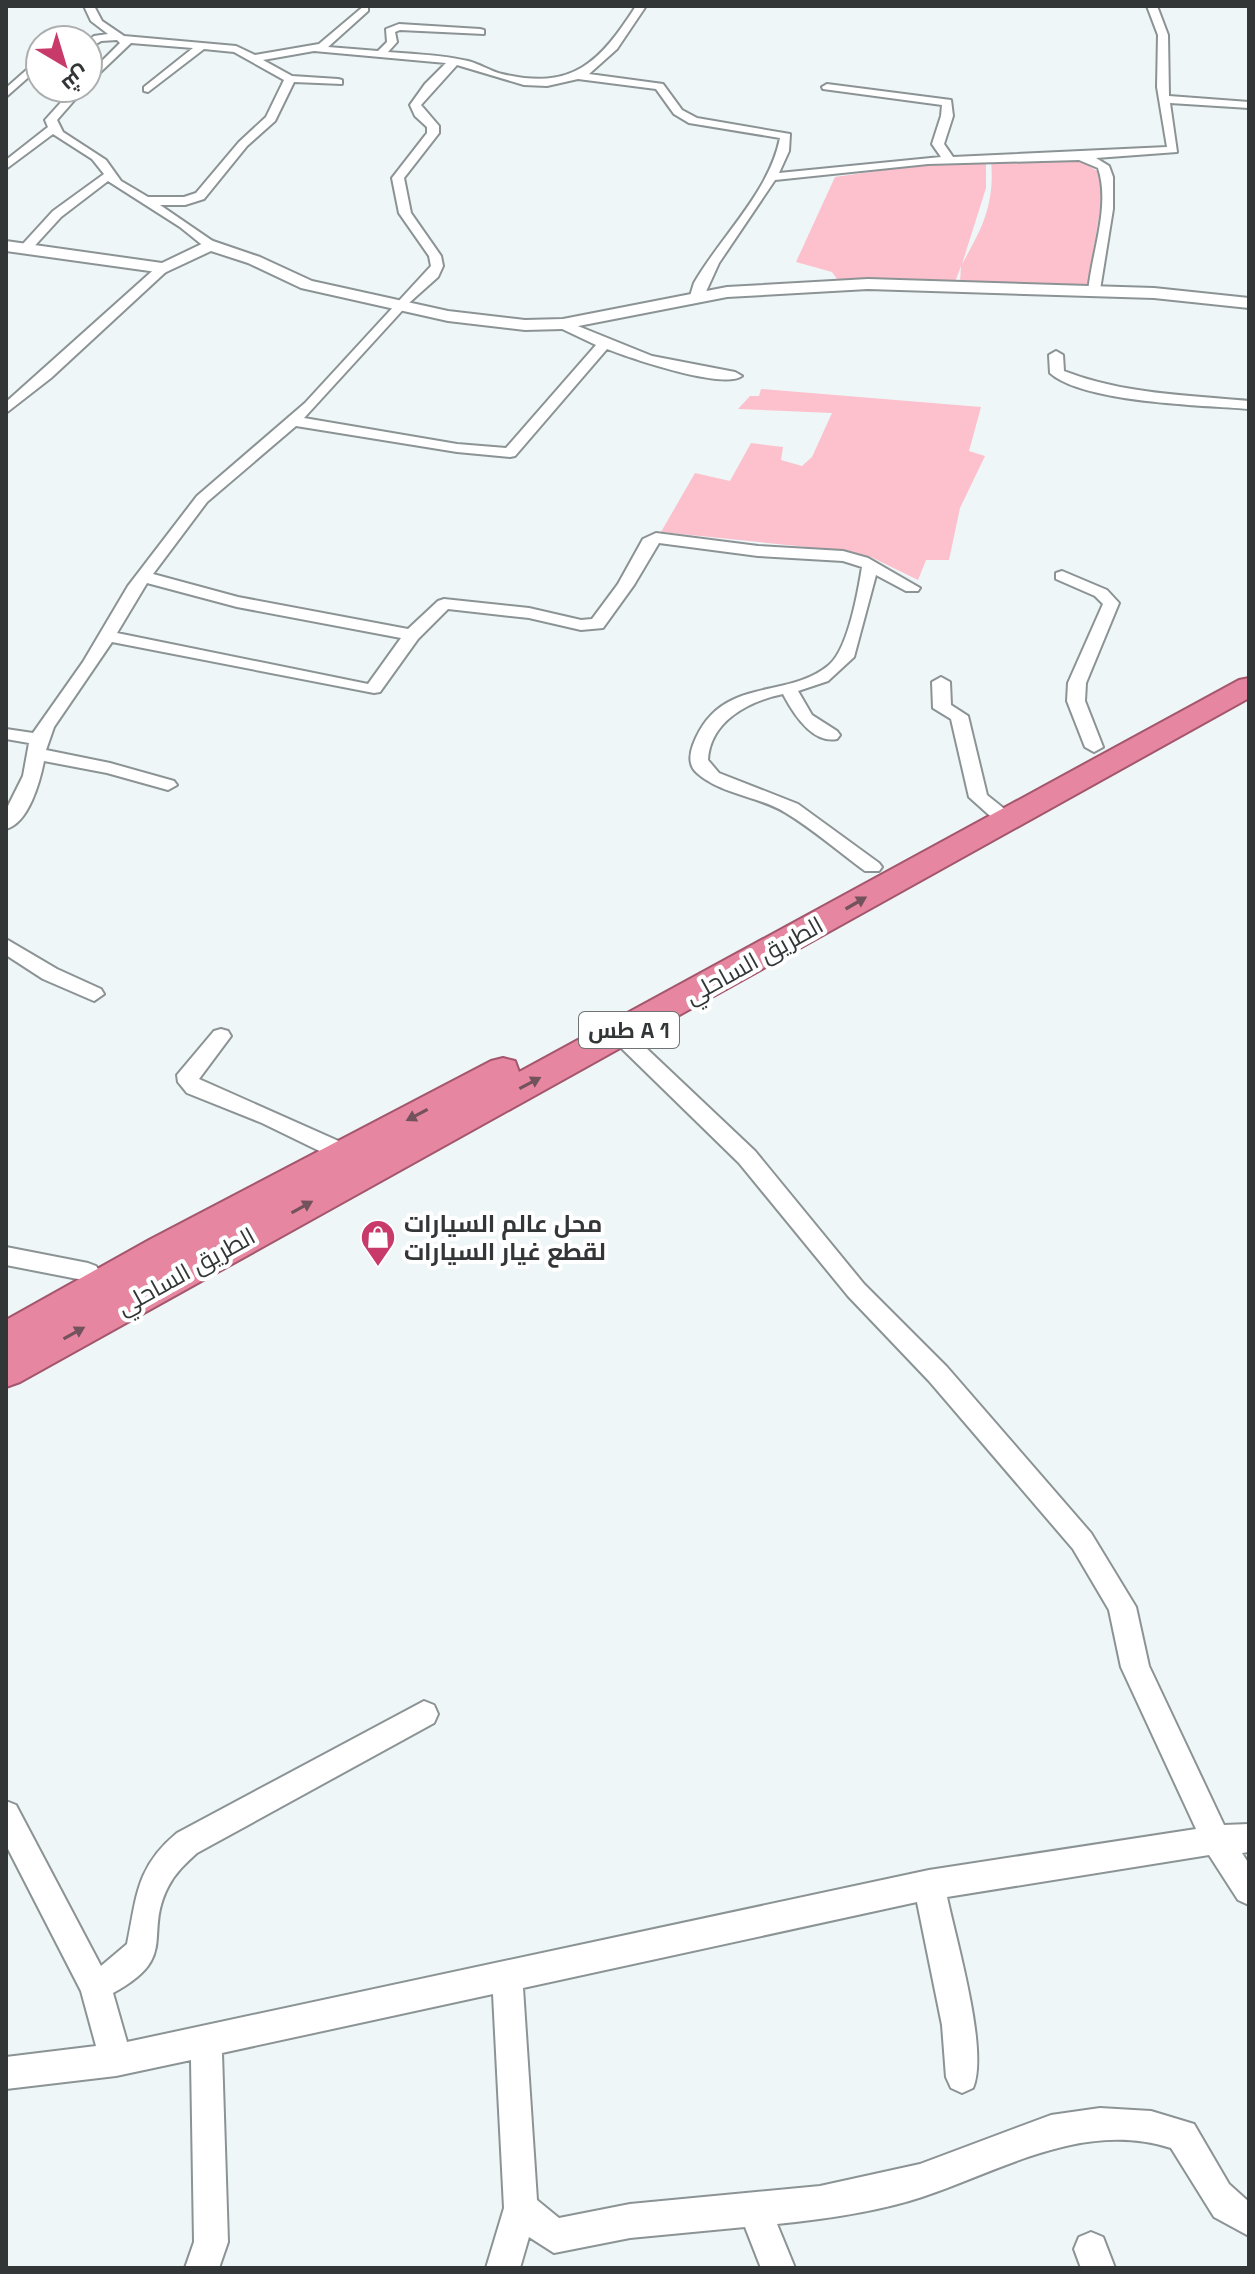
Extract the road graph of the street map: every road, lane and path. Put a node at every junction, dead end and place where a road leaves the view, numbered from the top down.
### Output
1 (89, 6) edge
2 (641, 6) edge
3 (1152, 6) edge
4 (364, 9) dead end
5 (480, 32) dead end
6 (104, 38) edge
7 (121, 38) junction
8 (202, 46) junction
9 (317, 49) junction
10 (379, 56) junction
11 (256, 58) junction
12 (454, 62) junction
13 (104, 65) edge
14 (579, 76) junction
15 (24, 77) edge
16 (290, 79) junction
17 (338, 82) dead end
18 (827, 87) dead end
19 (148, 89) dead end
20 (6, 94) edge
21 (1166, 99) junction
22 (63, 104) edge
23 (1249, 105) edge
24 (53, 128) junction
25 (1081, 156) junction
26 (949, 160) junction
27 (6, 166) edge
28 (108, 176) junction
29 (772, 177) junction
30 (144, 201) junction
31 (210, 245) junction
32 (6, 246) edge
33 (25, 249) junction
34 (164, 268) junction
35 (1094, 293) junction
36 (697, 296) junction
37 (1249, 303) edge
38 (401, 305) junction
39 (563, 324) junction
40 (603, 345) junction
41 (1056, 355) dead end
42 (735, 376) dead end
43 (1249, 405) edge
44 (6, 409) edge
45 (292, 421) junction
46 (870, 565) junction
47 (1062, 576) dead end
48 (144, 577) junction
49 (912, 588) dead end
50 (412, 635) junction
51 (108, 636) junction
52 (1249, 681) edge
53 (941, 682) dead end
54 (789, 690) junction
55 (6, 734) edge
56 (831, 735) dead end
57 (1134, 739) junction
58 (38, 746) junction
59 (1094, 747) junction
60 (168, 785) dead end
61 (994, 812) junction
62 (6, 823) edge
63 (872, 867) junction
64 (6, 946) edge
65 (94, 994) dead end
66 (620, 1035) junction
67 (221, 1036) dead end
68 (344, 1153) junction
69 (162, 1250) junction
70 (6, 1256) edge
71 (88, 1272) junction
72 (6, 1315) edge
73 (6, 1339) edge
74 (6, 1371) edge
75 (424, 1714) dead end
76 (6, 1815) edge
77 (1249, 1838) edge
78 (1216, 1840) junction
79 (929, 1885) junction
80 (1249, 1890) edge
81 (507, 1976) junction
82 (95, 1986) junction
83 (206, 2040) junction
84 (116, 2060) junction
85 (6, 2073) edge
86 (962, 2077) dead end
87 (521, 2208) junction
88 (754, 2208) junction
89 (1249, 2219) edge
90 (202, 2268) edge
91 (503, 2268) edge
92 (778, 2268) edge

1 - 7 street
2 - 14 street
3 - 21 street
4 - 9 street
5 - 10 street
6 - 7 street
7 - 8 street
7 - 13 street
8 - 11 street
8 - 19 street
9 - 10 street
9 - 11 street
10 - 12 street
11 - 16 street
12 - 14 street
12 - 38 street
14 - 29 street
15 - 20 street
16 - 17 street
16 - 30 street
18 - 26 street
21 - 23 street
21 - 25 street
22 - 24 street
24 - 27 street
24 - 28 street
25 - 26 street
25 - 35 street
26 - 29 street
28 - 30 street
28 - 33 street
29 - 36 street
30 - 31 street
31 - 34 street
31 - 38 street
32 - 33 street
33 - 34 street
34 - 44 street
35 - 36 street
35 - 37 street
36 - 39 street
38 - 39 street
38 - 45 street
39 - 40 street
40 - 42 street
40 - 45 street
41 - 43 street
45 - 48 street
46 - 49 street
46 - 50 street
46 - 54 street
47 - 59 street
48 - 50 street
48 - 51 street
50 - 51 street
51 - 58 street
52 - 57 highway, الطريق الساحلي / طس A 1
53 - 61 street
54 - 56 street
54 - 63 street
55 - 58 street
57 - 59 highway, الطريق الساحلي / طس A 1
57 - 61 highway, الطريق الساحلي / طس A 1
58 - 60 street
58 - 62 street
59 - 61 highway, الطريق الساحلي / طس A 1
61 - 63 highway, الطريق الساحلي / طس A 1
66 -> 61 highway, الطريق الساحلي / طس A 1
63 -> 68 highway, الطريق الساحلي / طس A 1
64 - 65 street
74 -> 66 highway, الطريق الساحلي / طس A 1
66 - 78 street
67 - 68 street
68 - 69 highway, الطريق الساحلي / طس A 1
69 - 71 highway
69 - 73 highway, الطريق الساحلي / طس A 1
70 - 71 street
71 - 72 highway
75 - 82 street
76 - 82 street
77 - 78 street
78 - 79 street
78 - 80 street
79 - 81 street
79 - 86 street
81 - 83 street
81 - 87 street
82 - 84 street
83 - 84 street
83 - 90 street
84 - 85 street
87 - 88 street
87 - 91 street
88 - 89 street
88 - 92 street

